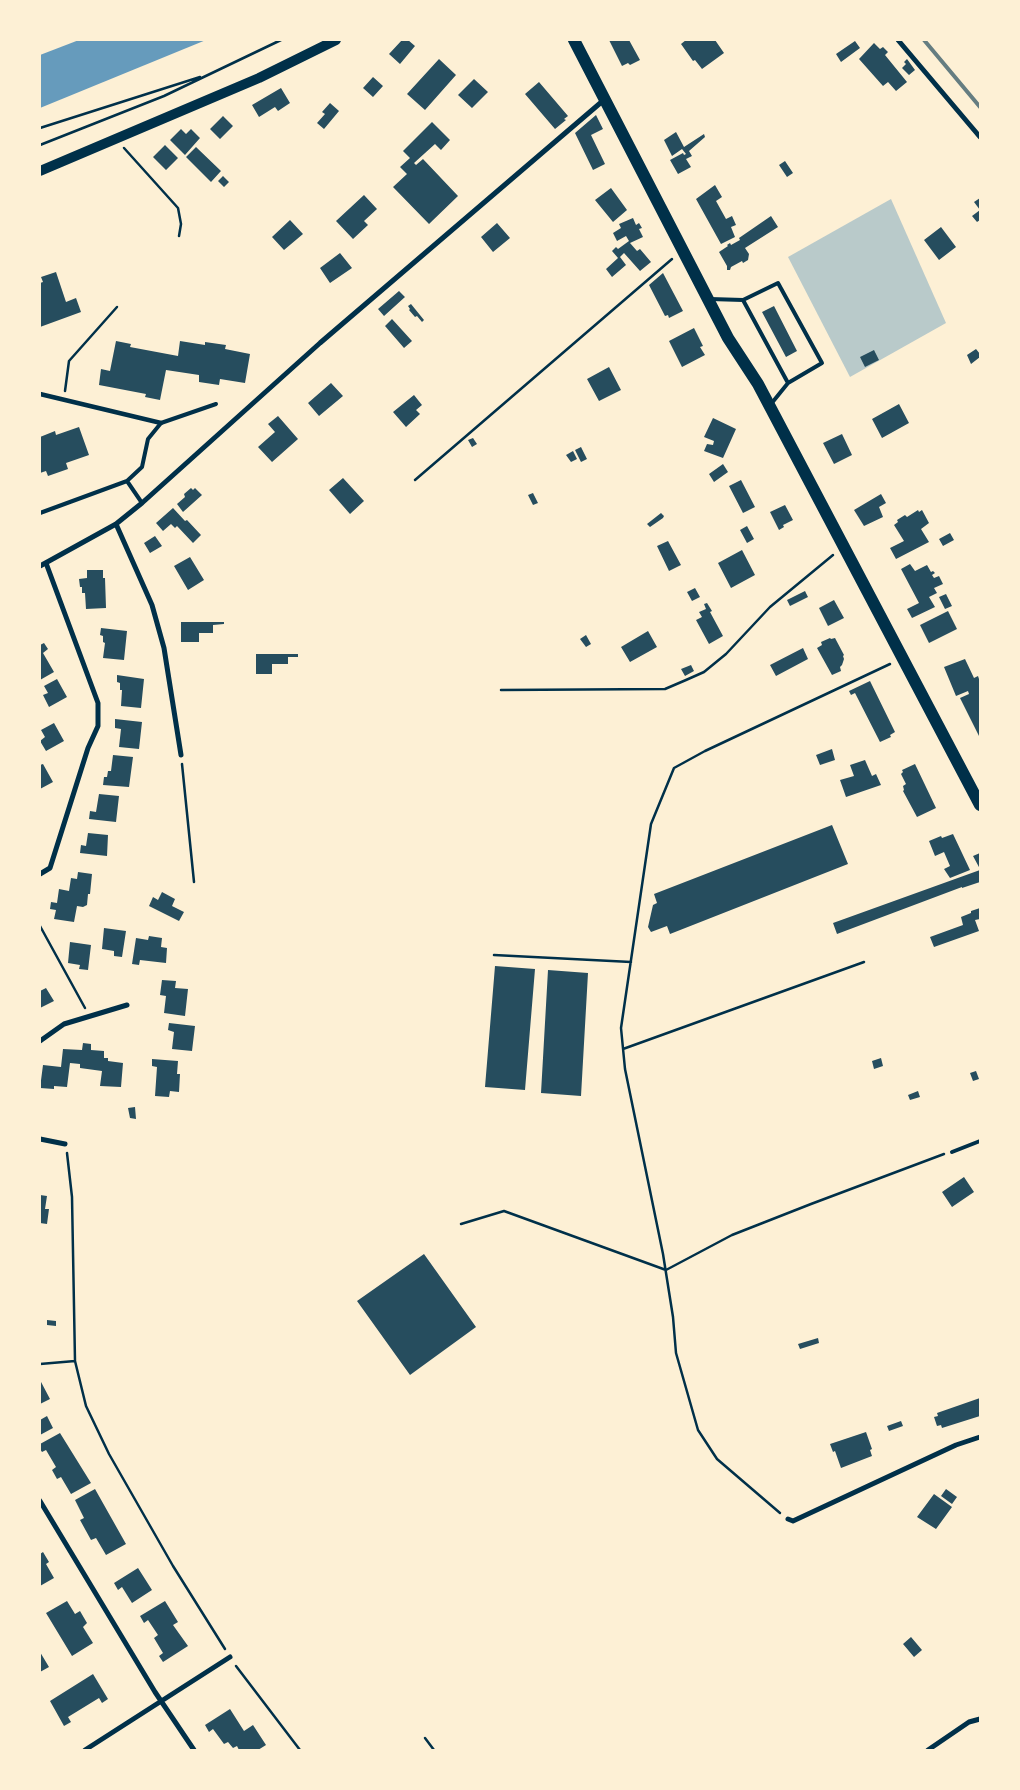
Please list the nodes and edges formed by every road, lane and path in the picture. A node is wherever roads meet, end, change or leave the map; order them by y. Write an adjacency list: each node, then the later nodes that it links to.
1 (280, 40): 5 (path)
2 (336, 40): 9 (main road)
3 (574, 40): 6 (main road)
4 (898, 40): 8 (street)
5 (211, 73): 7 (path); 10 (path)
6 (606, 99): 13 (main road); 25 (street)
7 (40, 128)
8 (980, 137)
9 (116, 140): 11 (main road); 12 (path)
10 (40, 145)
11 (40, 172)
12 (179, 236)
13 (683, 249): 14 (main road); 23 (path)
14 (708, 299): 15 (lane); 21 (main road)
15 (743, 300): 17 (lane); 17 (lane)
16 (116, 307): 19 (path)
17 (788, 383): 21 (lane)
18 (40, 394): 19 (street)
19 (64, 400): 22 (street)
20 (216, 404): 22 (lane)
21 (770, 406): 28 (main road)
22 (161, 423): 24 (lane)
23 (415, 480)
24 (127, 481): 25 (lane); 26 (lane)
25 (142, 503): 27 (street)
26 (40, 513)
27 (116, 524): 29 (street); 33 (street)
28 (844, 547): 31 (main road); 32 (path)
29 (46, 563): 30 (street); 35 (street)
30 (40, 566)
31 (903, 658): 34 (main road); 39 (path)
32 (501, 690)
33 (181, 755): 36 (path)
34 (980, 805)
35 (40, 874)
36 (194, 882)
37 (40, 926): 42 (path)
38 (494, 955): 39 (path)
39 (630, 962): 44 (path)
40 (864, 962): 44 (path)
41 (127, 1006): 42 (street)
42 (90, 1016): 43 (street)
43 (40, 1041)
44 (623, 1049): 50 (path)
45 (40, 1140): 47 (street)
46 (980, 1141): 48 (lane)
47 (65, 1144): 51 (path)
48 (952, 1152): 50 (path)
49 (461, 1224): 50 (path)
50 (666, 1270): 55 (path)
51 (75, 1361): 52 (path); 56 (path)
52 (40, 1364)
53 (980, 1437): 55 (street)
54 (40, 1501): 57 (street)
55 (788, 1519)
56 (230, 1657): 57 (street); 62 (path)
57 (161, 1702): 60 (street); 61 (street)
58 (980, 1719): 64 (street)
59 (425, 1738): 63 (path)
60 (84, 1750)
61 (194, 1750)
62 (300, 1750)
63 (434, 1750)
64 (928, 1750)

